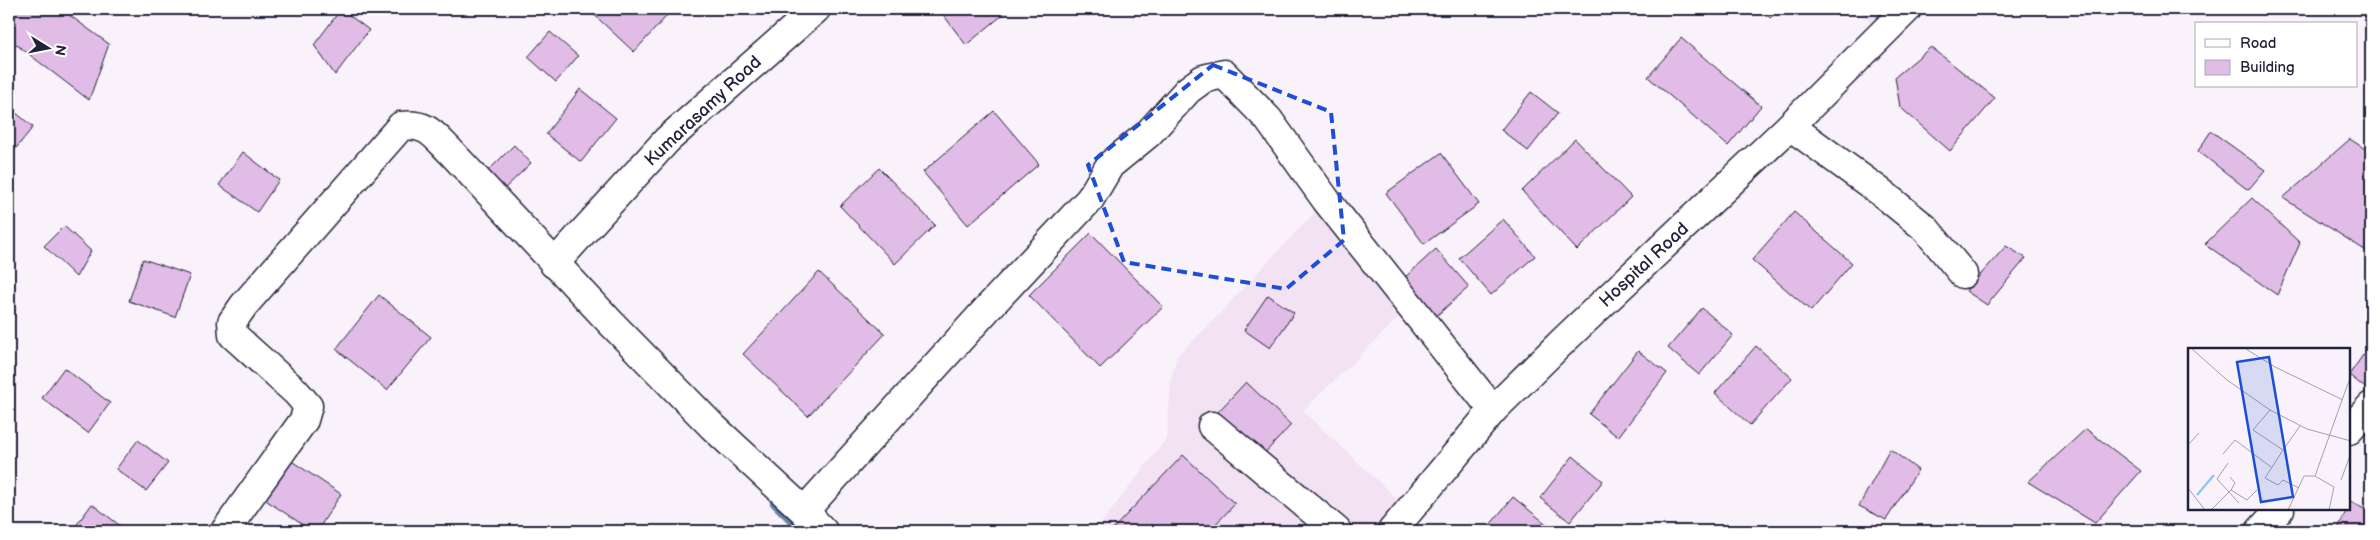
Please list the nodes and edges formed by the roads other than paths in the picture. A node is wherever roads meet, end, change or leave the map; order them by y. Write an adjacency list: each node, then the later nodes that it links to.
1 (816, 9): 4 (street, Kumarasamy Road)
2 (1908, 9): 3 (street, Hospital Road)
3 (1790, 126): 5 (street); 7 (street, Hospital Road)
4 (554, 264): 11 (street); 12 (street)
5 (1963, 274)
6 (2371, 406): 9 (street)
7 (1493, 410): 11 (street); 15 (street, Hospital Road)
8 (1212, 426): 14 (street)
9 (2350, 429)
10 (2279, 510): 16 (street)
11 (805, 512): 13 (street)
12 (225, 531)
13 (824, 531)
14 (1337, 531)
15 (1392, 531)
16 (2260, 531)

